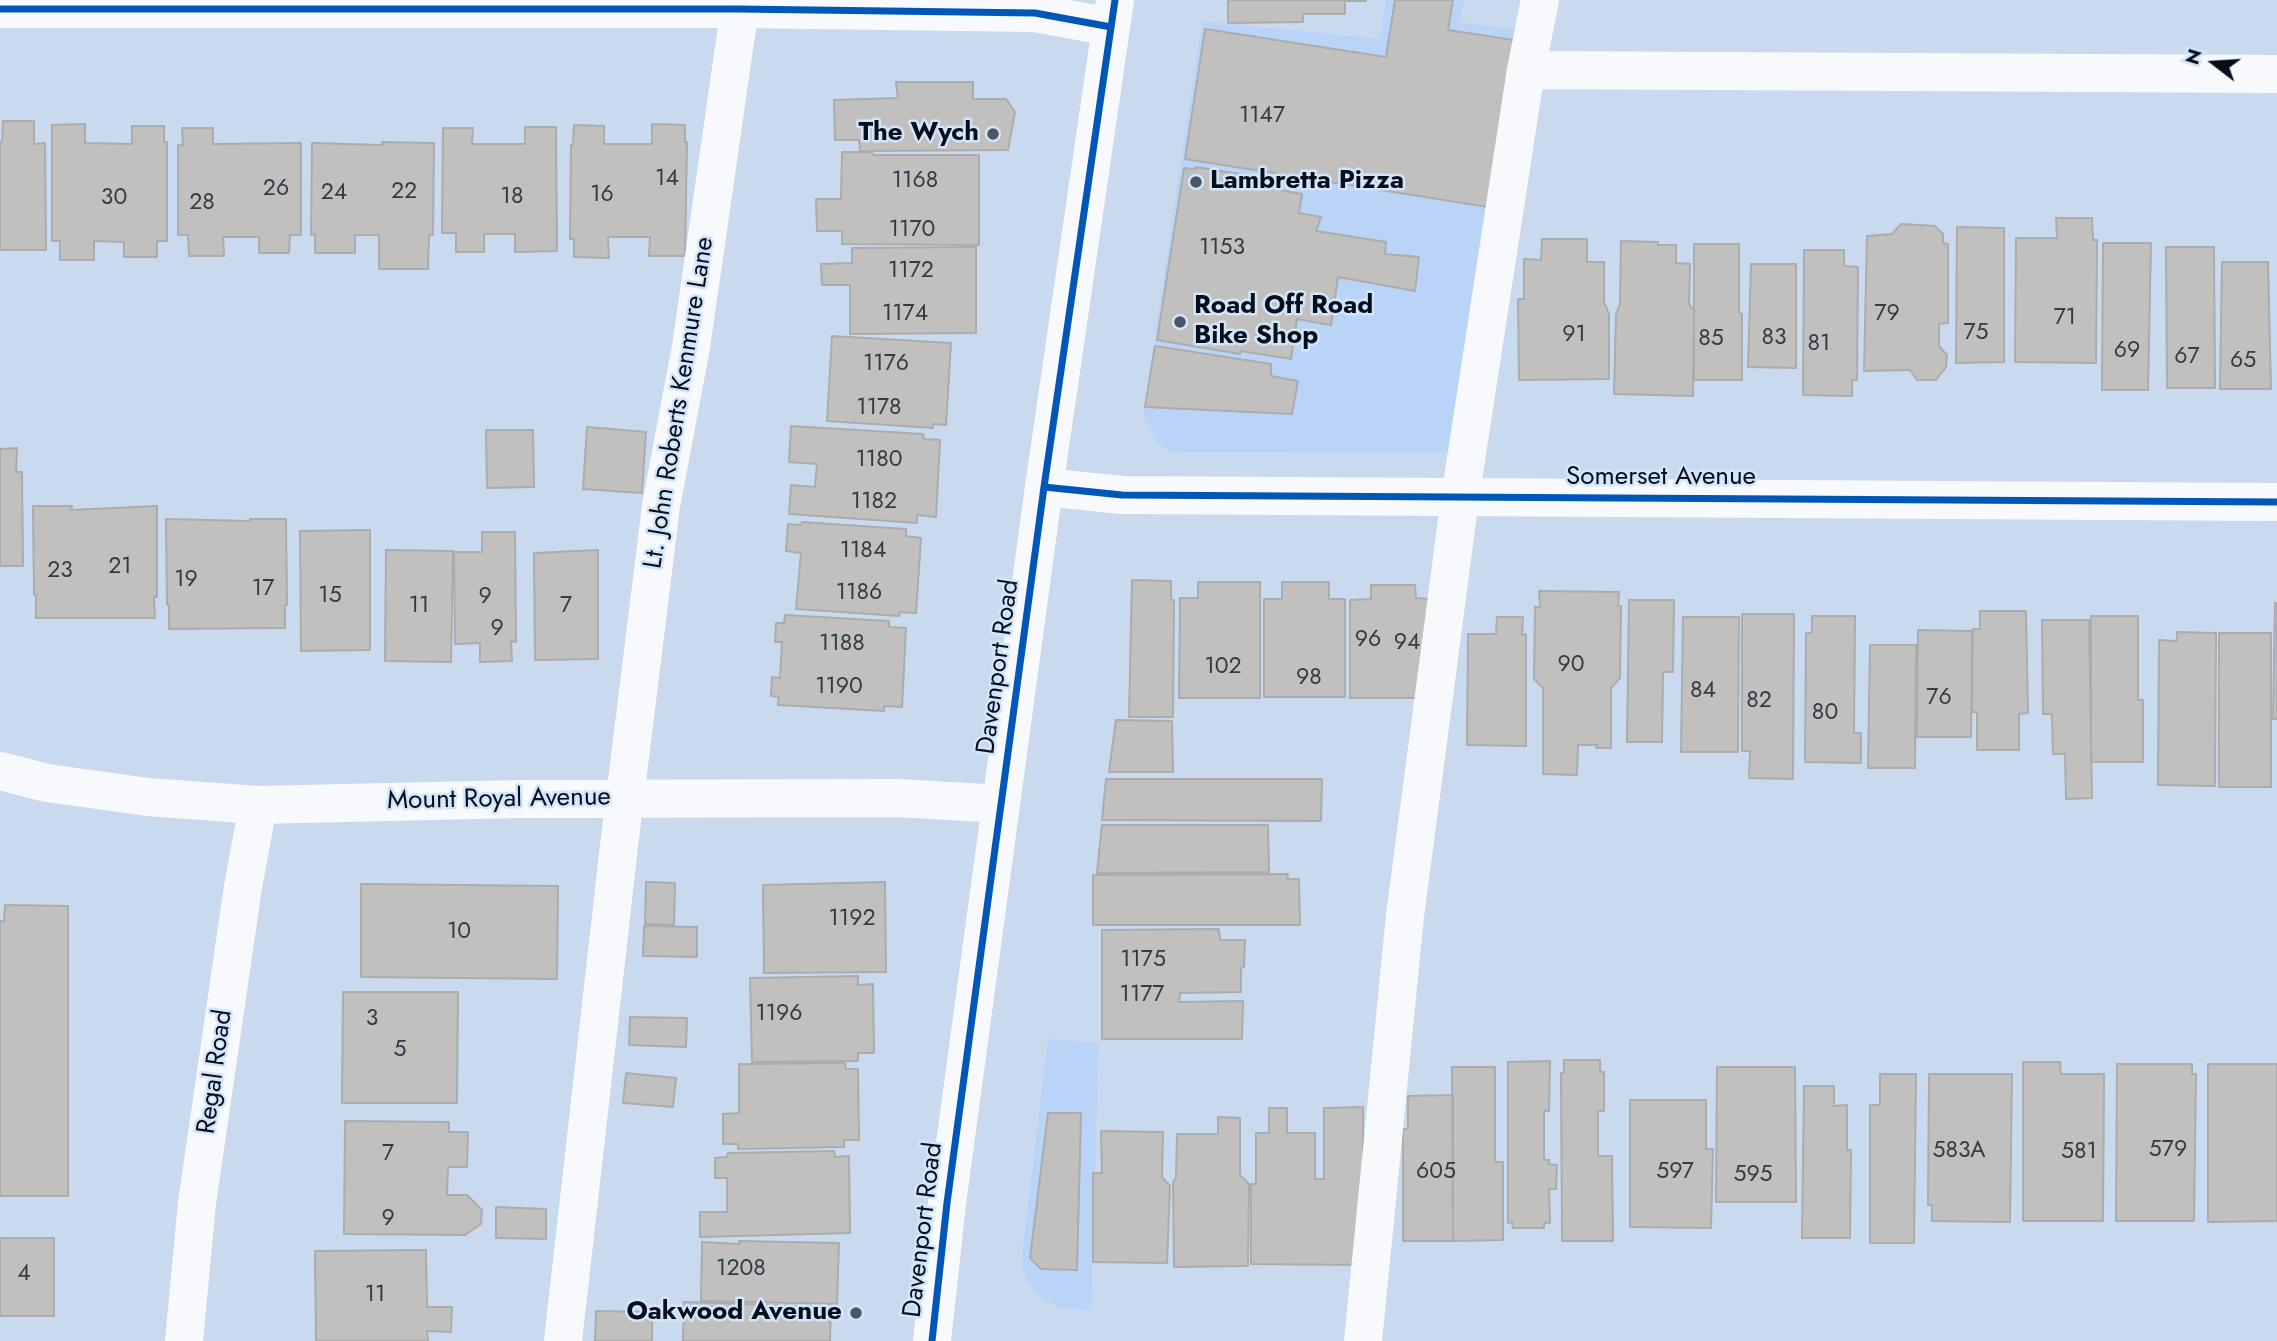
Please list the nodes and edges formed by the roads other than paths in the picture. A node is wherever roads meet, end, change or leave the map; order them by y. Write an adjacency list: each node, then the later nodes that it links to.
1 (1539, 0): 5 (street)
2 (740, 5): 3 (street); 4 (street); 11 (street, Lt. John Roberts Kenmure Lane)
3 (0, 9)
4 (1113, 13): 7 (street, Davenport Road)
5 (1526, 70): 6 (street); 8 (street)
6 (2277, 74)
7 (1044, 487): 8 (street, Somerset Avenue); 12 (street, Davenport Road)
8 (1460, 498): 9 (street, Somerset Avenue); 17 (street)
9 (2277, 502)
10 (0, 771): 13 (street, Mount Royal Avenue)
11 (624, 798): 12 (street, Mount Royal Avenue); 13 (street, Mount Royal Avenue); 15 (street, Lt. John Roberts Kenmure Lane)
12 (1001, 804): 16 (street, Davenport Road)
13 (258, 805): 14 (street, Regal Road)
14 (184, 1341)
15 (563, 1341)
16 (932, 1341)
17 (1363, 1341)

